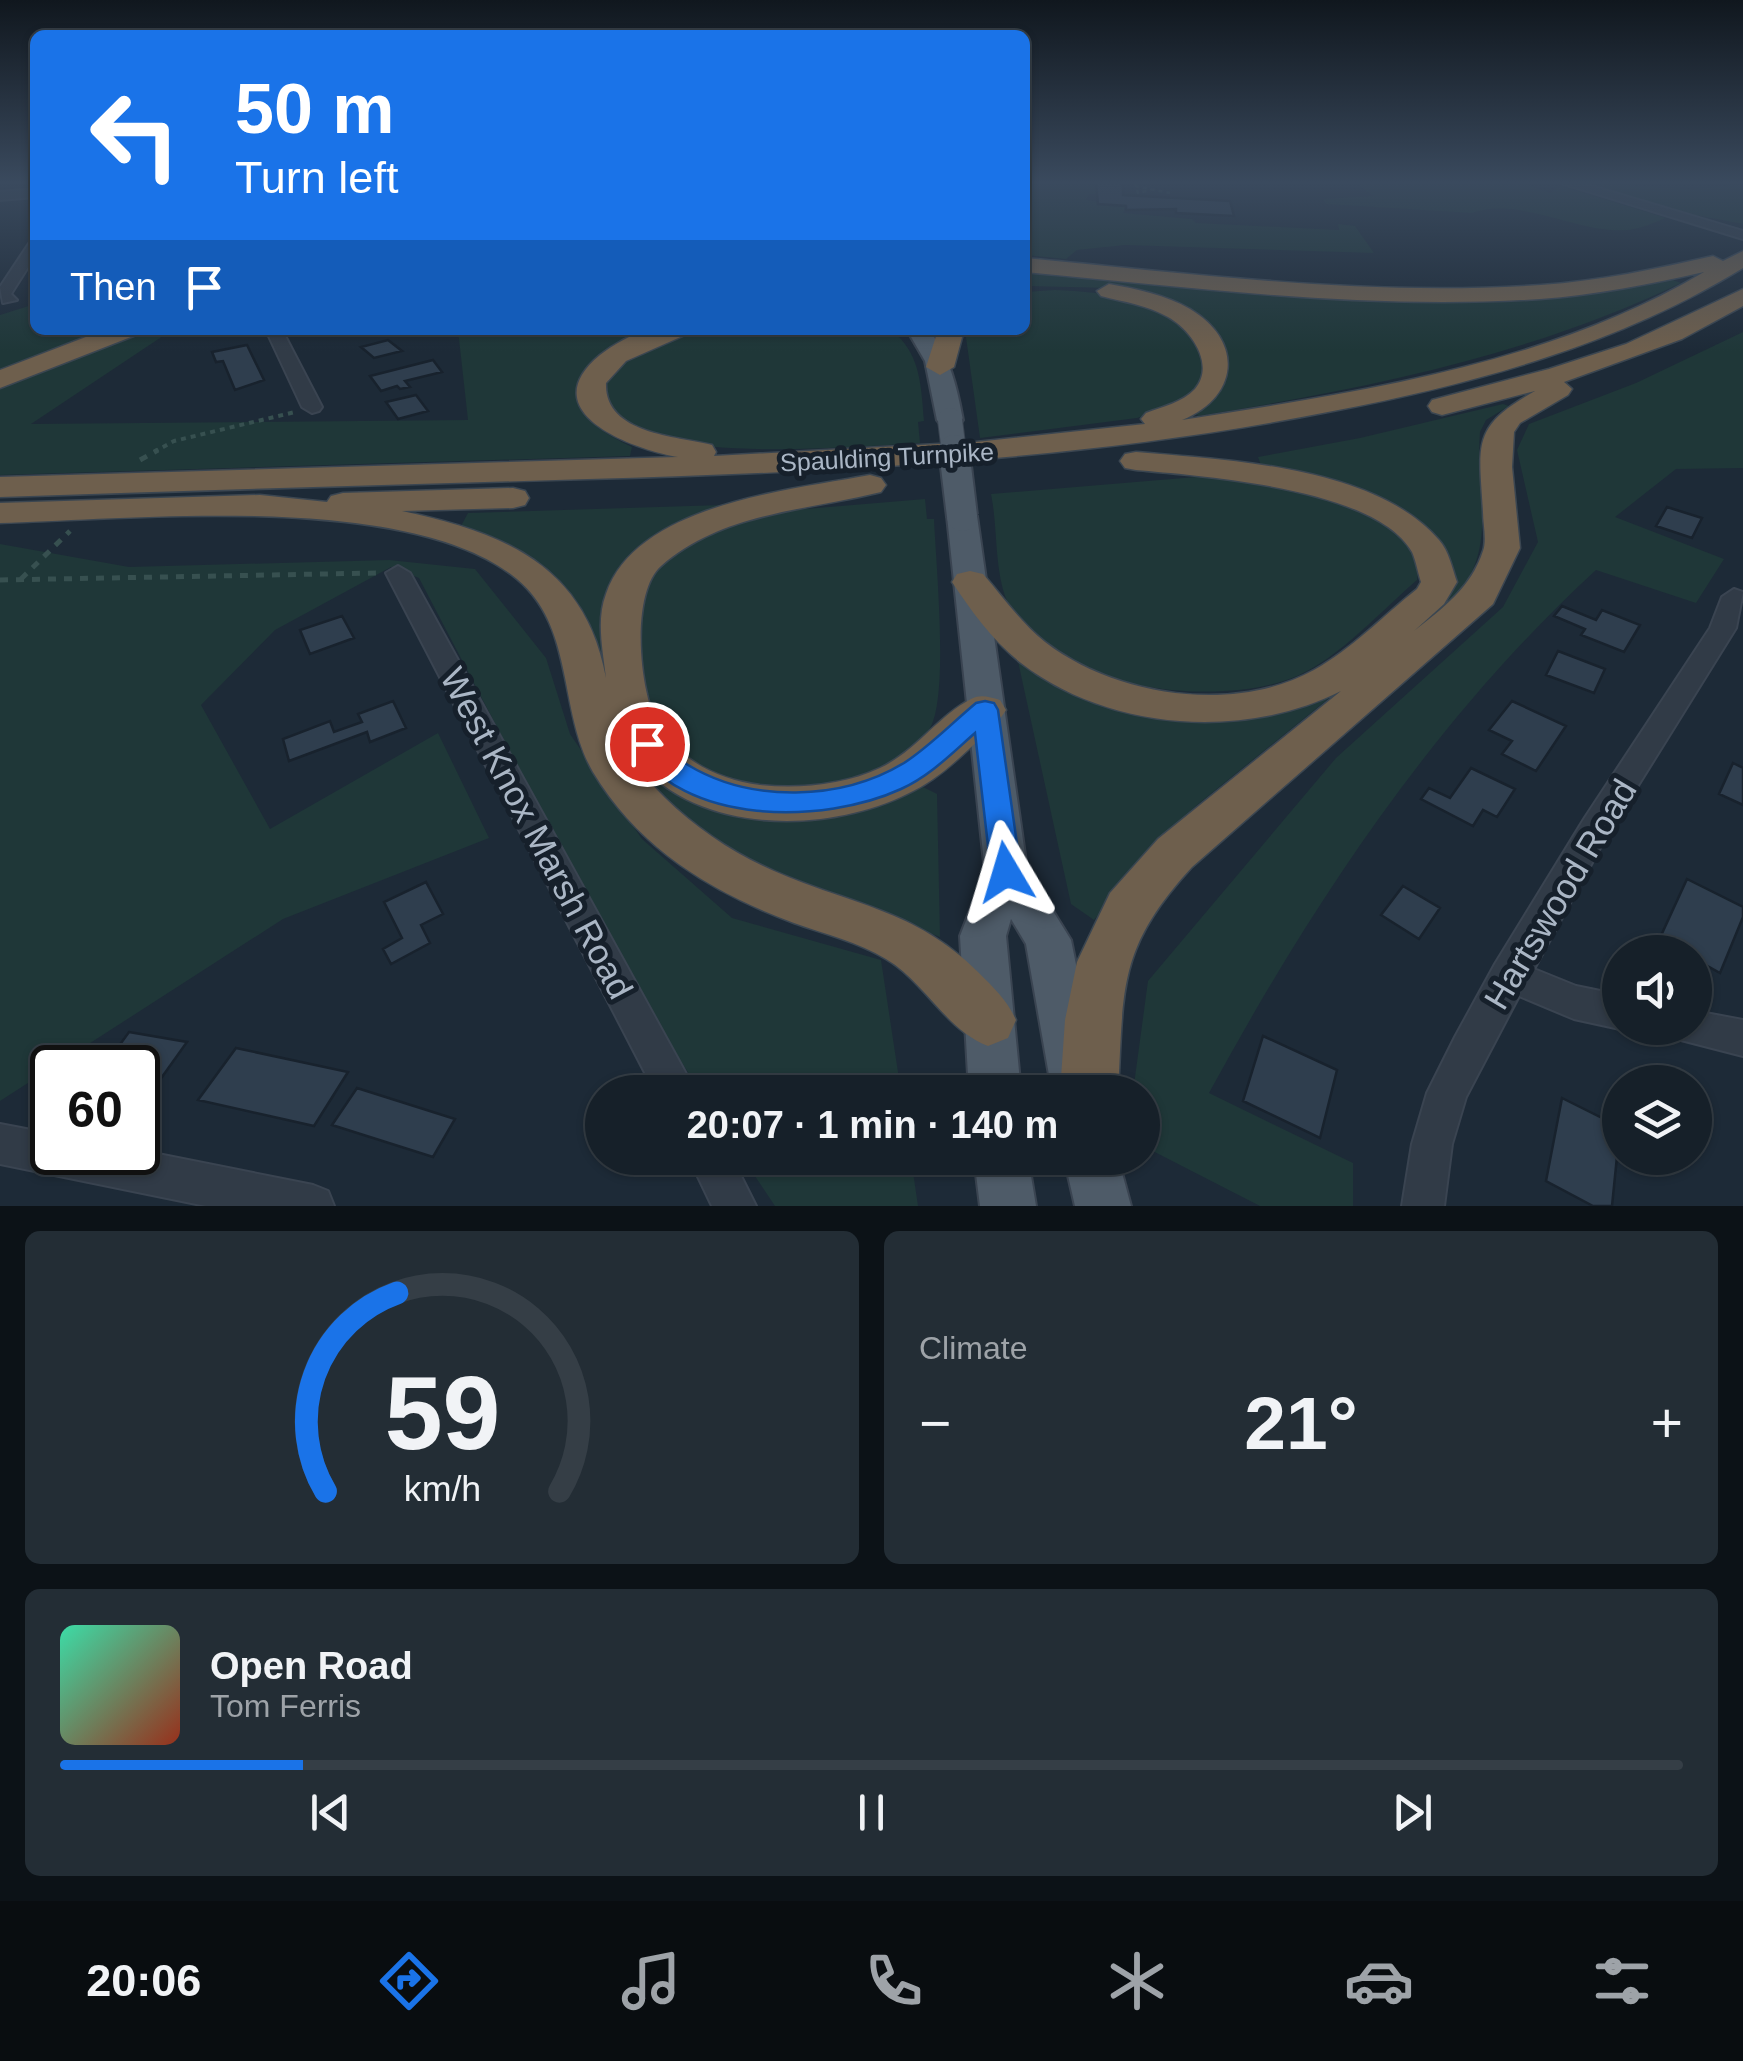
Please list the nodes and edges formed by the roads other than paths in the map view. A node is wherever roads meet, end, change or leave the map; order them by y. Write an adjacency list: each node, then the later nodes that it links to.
1 (30, 253): 6 (street)
2 (1743, 257): 3 (highway); 16 (highway, Spaulding Turnpike)
3 (1030, 265)
4 (1030, 289): 16 (highway)
5 (1743, 296): 12 (highway, Spaulding Turnpike)
6 (9, 300)
7 (114, 335): 14 (highway)
8 (276, 335): 15 (street)
9 (657, 335): 18 (highway)
10 (922, 335): 13 (main road)
11 (950, 335): 13 (highway)
12 (1609, 358): 17 (highway, Spaulding Turnpike); 36 (highway)
13 (940, 367): 24 (main road, bridge)
14 (0, 380)
15 (312, 407)
16 (1092, 440): 18 (highway, Spaulding Turnpike)
17 (1136, 461): 19 (highway, Spaulding Turnpike); 24 (highway)
18 (762, 464): 20 (highway, Spaulding Turnpike)
19 (870, 485): 21 (highway, Spaulding Turnpike); 26 (highway)
20 (0, 487)
21 (260, 506): 22 (highway, Spaulding Turnpike); 30 (highway)
22 (0, 513)
23 (398, 574): 33 (street, West Knox Marsh Road)
24 (970, 582): 26 (main road)
25 (1734, 598): 28 (street, Hartswood Road)
26 (985, 710): 27 (main road)
27 (1006, 872): 30 (main road); 35 (main road)
28 (1508, 975): 29 (street); 45 (street, Hartswood Road)
29 (1602, 1008)
30 (988, 1020): 34 (main road)
31 (1712, 1032): 32 (street)
32 (1743, 1038)
33 (667, 1075)
34 (993, 1075)
35 (1074, 1075)
36 (1090, 1075)
37 (0, 1144): 41 (street)
38 (719, 1175): 42 (street)
39 (1003, 1175): 43 (main road)
40 (1095, 1175): 44 (main road)
41 (313, 1206)
42 (735, 1206)
43 (1008, 1206)
44 (1103, 1206)
45 (1423, 1206)

